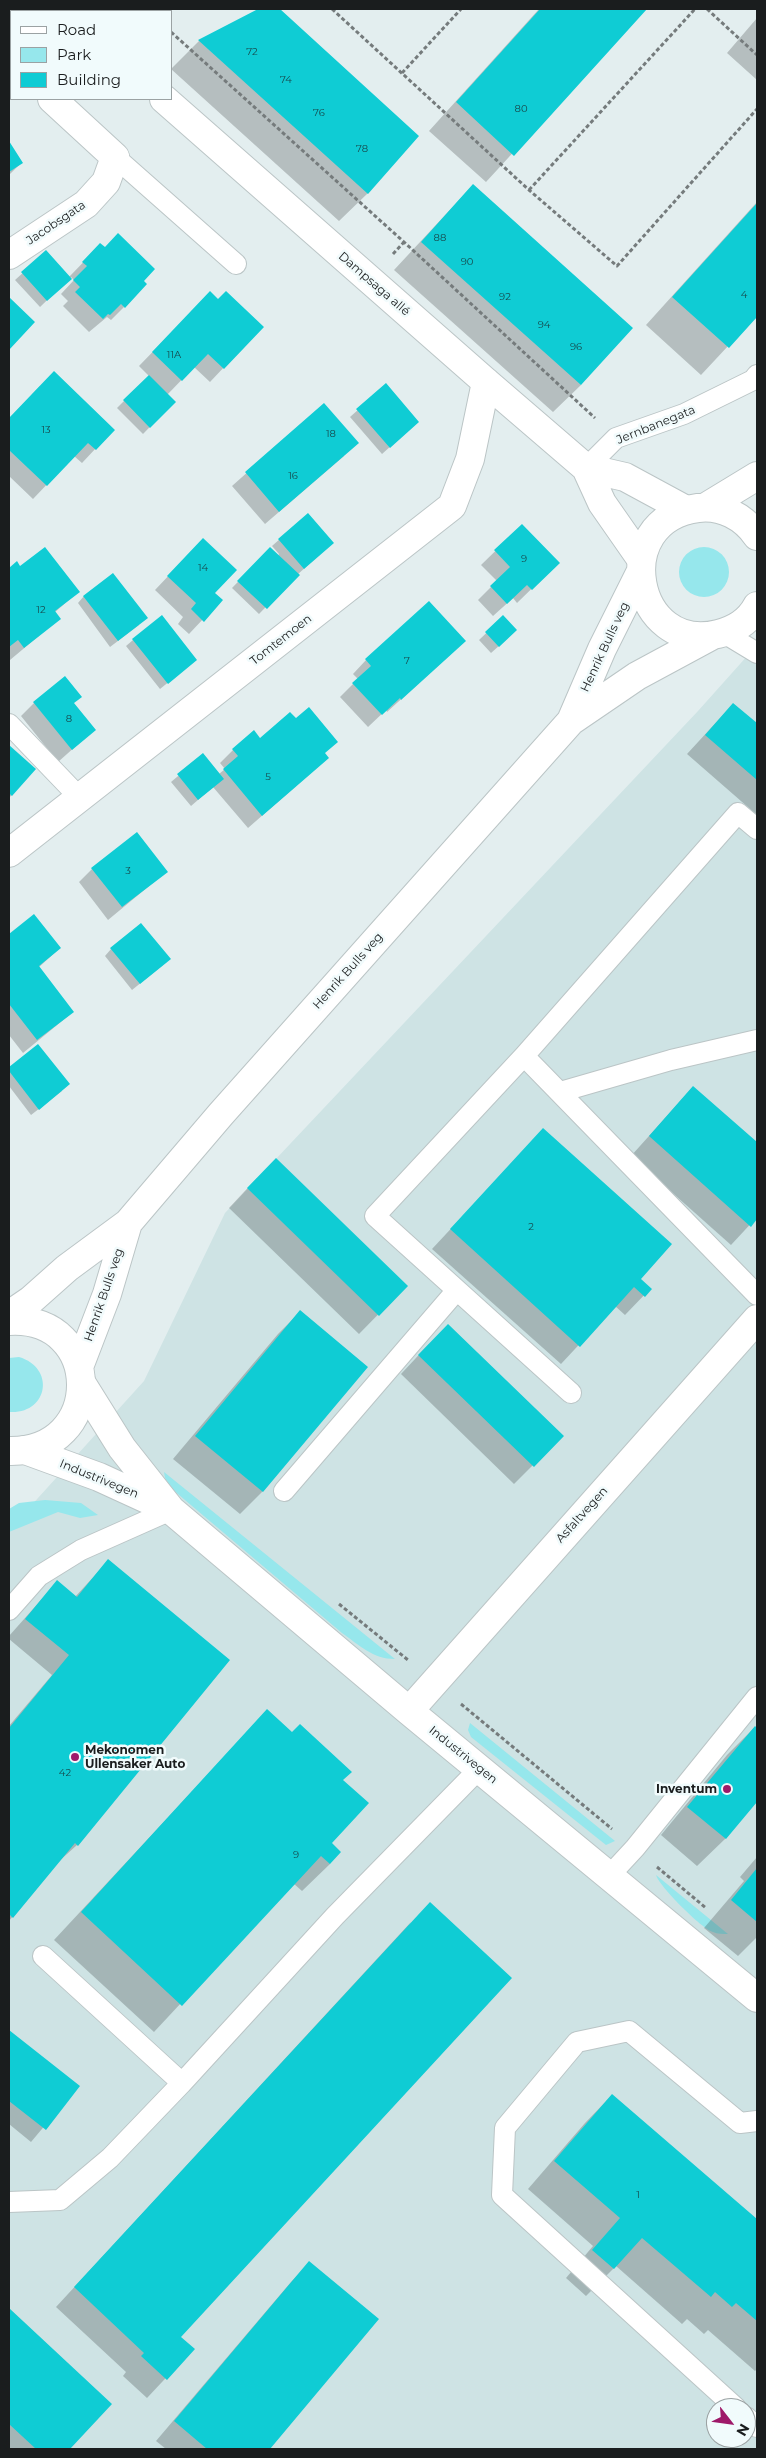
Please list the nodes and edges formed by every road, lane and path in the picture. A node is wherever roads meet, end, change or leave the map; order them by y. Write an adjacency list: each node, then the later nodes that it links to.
1 (332, 9): 7 (path)
2 (461, 9): 7 (path)
3 (695, 9): 12 (path)
4 (707, 9): 6 (path)
5 (172, 33): 13 (path)
6 (757, 55)
7 (402, 73): 12 (path)
8 (53, 100): 11 (street)
9 (165, 100): 18 (street, Dampsaga allé)
10 (757, 109): 12 (path)
11 (115, 157): 14 (street, Jacobsgata); 16 (lane)
12 (528, 190)
13 (404, 242): 15 (path); 19 (path)
14 (9, 255)
15 (387, 261)
16 (236, 264)
17 (757, 375): 19 (lane, Jernbanegata)
18 (486, 382): 20 (street, Dampsaga allé); 30 (street, Tomtemoen)
19 (616, 438): 20 (lane, Jernbanegata)
20 (586, 468): 22 (street, Dampsaga allé); 24 (street, Dampsaga allé)
21 (757, 476): 22 (street, Henrik Bulls veg)
22 (696, 509): 23 (street); 24 (street, Henrik Bulls veg)
23 (757, 536)
24 (641, 566): 26 (street, Henrik Bulls veg); 28 (street, Henrik Bulls veg)
25 (757, 606): 26 (street, Henrik Bulls veg)
26 (719, 634): 27 (lane); 28 (street, Henrik Bulls veg)
27 (757, 653)
28 (571, 721): 36 (street, Henrik Bulls veg)
29 (9, 724): 30 (lane)
30 (80, 798): 32 (street, Tomtemoen)
31 (757, 829): 34 (lane)
32 (9, 854)
33 (757, 1040): 35 (lane)
34 (524, 1056): 35 (lane); 37 (lane)
35 (560, 1092): 38 (lane)
36 (128, 1222): 39 (street, Henrik Bulls veg); 42 (street, Henrik Bulls veg)
37 (457, 1290): 43 (lane); 45 (lane)
38 (757, 1296)
39 (9, 1315)
40 (757, 1319): 49 (street, Asfaltvegen)
41 (9, 1321): 42 (street, Henrik Bulls veg)
42 (81, 1376): 44 (street, Henrik Bulls veg); 46 (street, Industrivegen)
43 (570, 1393)
44 (14, 1455): 46 (street, Industrivegen)
45 (284, 1491)
46 (171, 1510): 47 (lane); 49 (street, Industrivegen)
47 (9, 1610)
48 (757, 1697): 51 (lane)
49 (409, 1711): 50 (street, Industrivegen)
50 (480, 1768): 51 (street, Industrivegen); 54 (lane)
51 (610, 1876): 53 (street, Industrivegen)
52 (44, 1956): 54 (lane)
53 (757, 1998)
54 (182, 2083): 56 (lane)
55 (757, 2121): 57 (lane)
56 (9, 2202)
57 (725, 2398)

